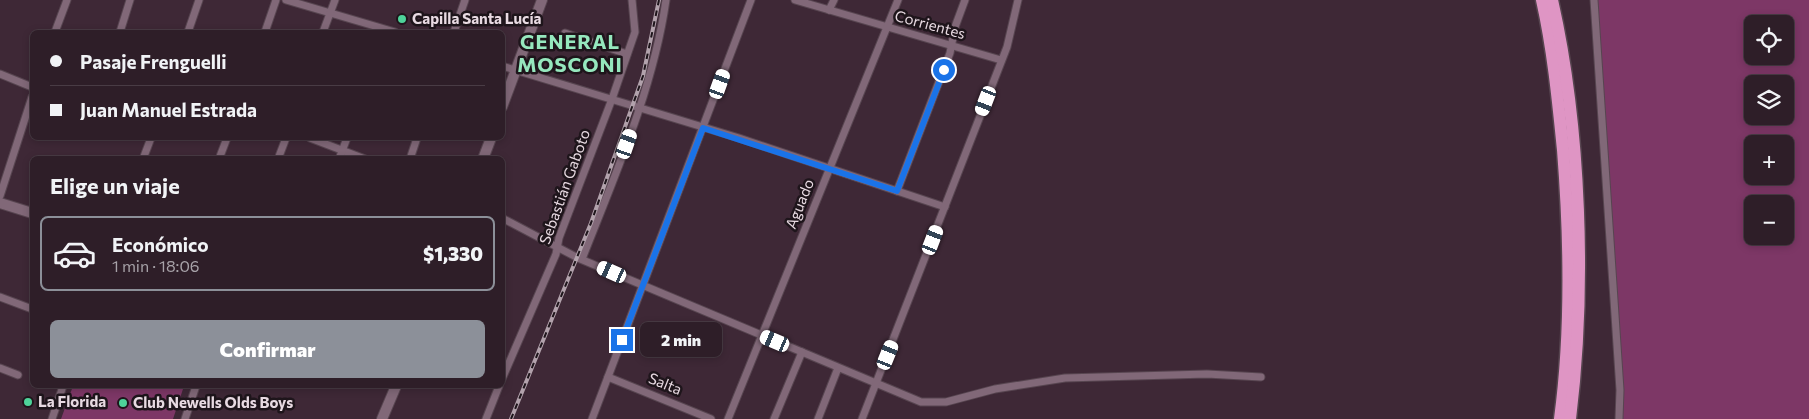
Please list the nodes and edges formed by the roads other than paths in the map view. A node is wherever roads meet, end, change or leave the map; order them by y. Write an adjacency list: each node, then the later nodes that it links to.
1 (67, 0): 23 (street)
2 (130, 0): 24 (street)
3 (199, 0): 25 (street)
4 (276, 0): 26 (street)
5 (286, 0): 21 (street)
6 (335, 0): 21 (street)
7 (465, 0): 29 (street)
8 (542, 0): 35 (street)
9 (632, 0): 32 (street, Sebastián Gaboto)
10 (666, 0): 41 (street)
11 (751, 0): 42 (street)
12 (794, 0): 20 (street, Corrientes)
13 (834, 0): 20 (street)
14 (898, 0): 22 (street, Aguado)
15 (965, 0): 31 (street)
16 (1018, 0): 33 (street)
17 (1542, 0): 72 (highway)
18 (1552, 0): 72 (highway)
19 (1594, 0): 97 (street)
20 (829, 10): 22 (street, Corrientes)
21 (330, 14): 27 (street); 28 (street)
22 (887, 28): 31 (street, Corrientes); 58 (street, Aguado)
23 (57, 30)
24 (121, 30)
25 (189, 30)
26 (266, 30)
27 (324, 30)
28 (379, 30)
29 (455, 30)
30 (565, 33): 32 (street)
31 (951, 45): 33 (street, Corrientes); 59 (street)
32 (627, 54): 39 (street, Sebastián Gaboto)
33 (1001, 60): 62 (street)
34 (505, 67): 35 (street)
35 (516, 70): 38 (street); 39 (street)
36 (0, 74): 37 (street)
37 (30, 86)
38 (505, 99)
39 (612, 99): 41 (street); 65 (street, Sebastián Gaboto)
40 (30, 104): 60 (street)
41 (640, 108): 42 (street); 66 (street)
42 (703, 128): 58 (street); 67 (street)
43 (150, 140): 51 (street)
44 (226, 140): 52 (street)
45 (285, 140): 53 (street)
46 (315, 140): 50 (street)
47 (345, 140): 50 (street)
48 (416, 140): 56 (street)
49 (490, 140): 57 (street)
50 (342, 150): 54 (street); 55 (street)
51 (144, 156)
52 (220, 156)
53 (279, 156)
54 (340, 156)
55 (357, 156)
56 (411, 156)
57 (484, 156)
58 (830, 168): 59 (street); 70 (street, Aguado)
59 (897, 191): 62 (street)
60 (0, 196)
61 (0, 203): 63 (street)
62 (945, 207): 79 (street)
63 (30, 212)
64 (505, 220): 65 (street)
65 (558, 246): 66 (street); 75 (street, Sebastián Gaboto)
66 (582, 259): 67 (street)
67 (643, 285): 70 (street); 77 (street)
68 (0, 297): 69 (street)
69 (30, 308)
70 (762, 335): 71 (street); 91 (street, Aguado)
71 (802, 352): 74 (street); 92 (street)
72 (1571, 357): 84 (highway)
73 (0, 368): 76 (street)
74 (838, 368): 79 (street); 93 (street)
75 (505, 372)
76 (18, 375)
77 (608, 377): 89 (street); 90 (street, Salta)
78 (1261, 377): 79 (street)
79 (876, 384): 94 (street)
80 (62, 388): 85 (street)
81 (195, 388): 86 (street)
82 (395, 388): 87 (street)
83 (498, 388): 88 (street)
84 (1568, 388): 95 (highway); 96 (highway)
85 (52, 419)
86 (185, 419)
87 (382, 419)
88 (486, 419)
89 (592, 419)
90 (711, 419)
91 (728, 419)
92 (774, 419)
93 (818, 419)
94 (862, 419)
95 (1560, 419)
96 (1570, 419)
97 (1619, 419)

